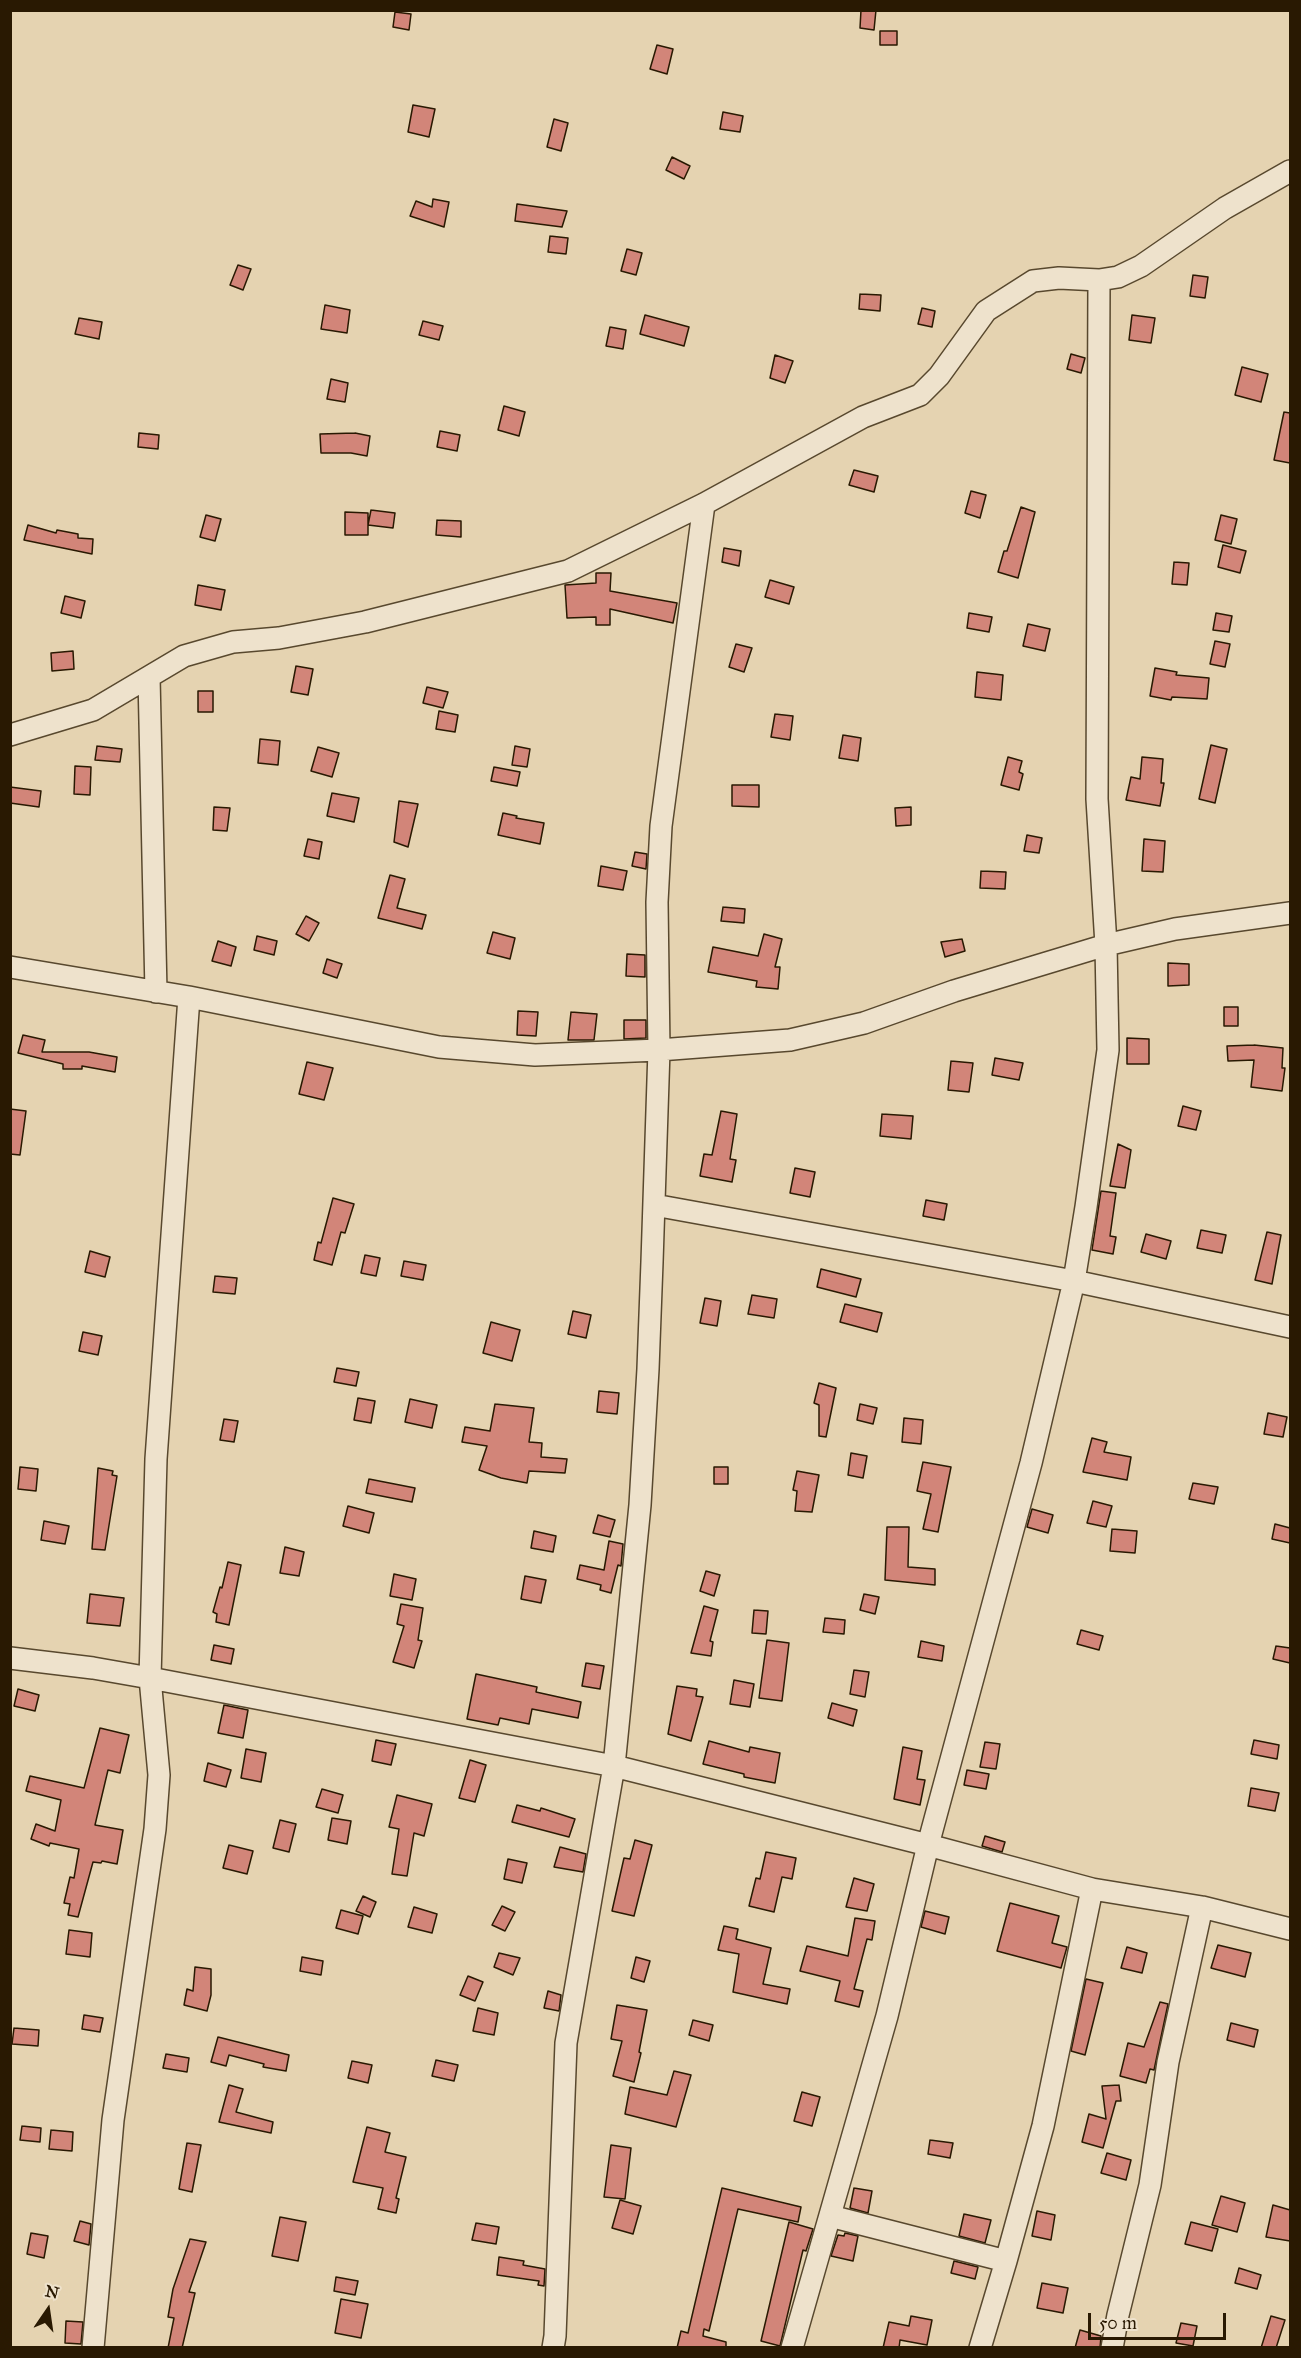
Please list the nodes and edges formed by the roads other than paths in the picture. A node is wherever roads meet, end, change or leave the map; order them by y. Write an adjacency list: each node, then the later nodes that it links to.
1 (1290, 171): 2 (street)
2 (1100, 280): 3 (street); 7 (street)
3 (705, 504): 4 (street); 11 (street)
4 (148, 677): 5 (street); 9 (street)
5 (10, 735)
6 (1290, 913): 7 (street)
7 (1106, 945): 11 (street); 13 (street)
8 (10, 967): 9 (street)
9 (156, 992): 10 (street)
10 (189, 997): 11 (street); 16 (street)
11 (658, 1050): 12 (street)
12 (654, 1205): 13 (street); 17 (street)
13 (1074, 1281): 14 (street); 18 (street)
14 (1290, 1327)
15 (10, 1658): 16 (street)
16 (150, 1678): 17 (street); 24 (street)
17 (614, 1766): 18 (street); 25 (street)
18 (928, 1845): 19 (street); 22 (street)
19 (1092, 1889): 20 (street); 23 (street)
20 (1202, 1907): 21 (street); 28 (street)
21 (1290, 1929)
22 (830, 2216): 23 (street); 26 (street)
23 (1006, 2261): 27 (street)
24 (93, 2348)
25 (553, 2348)
26 (792, 2348)
27 (980, 2348)
28 (1112, 2348)

